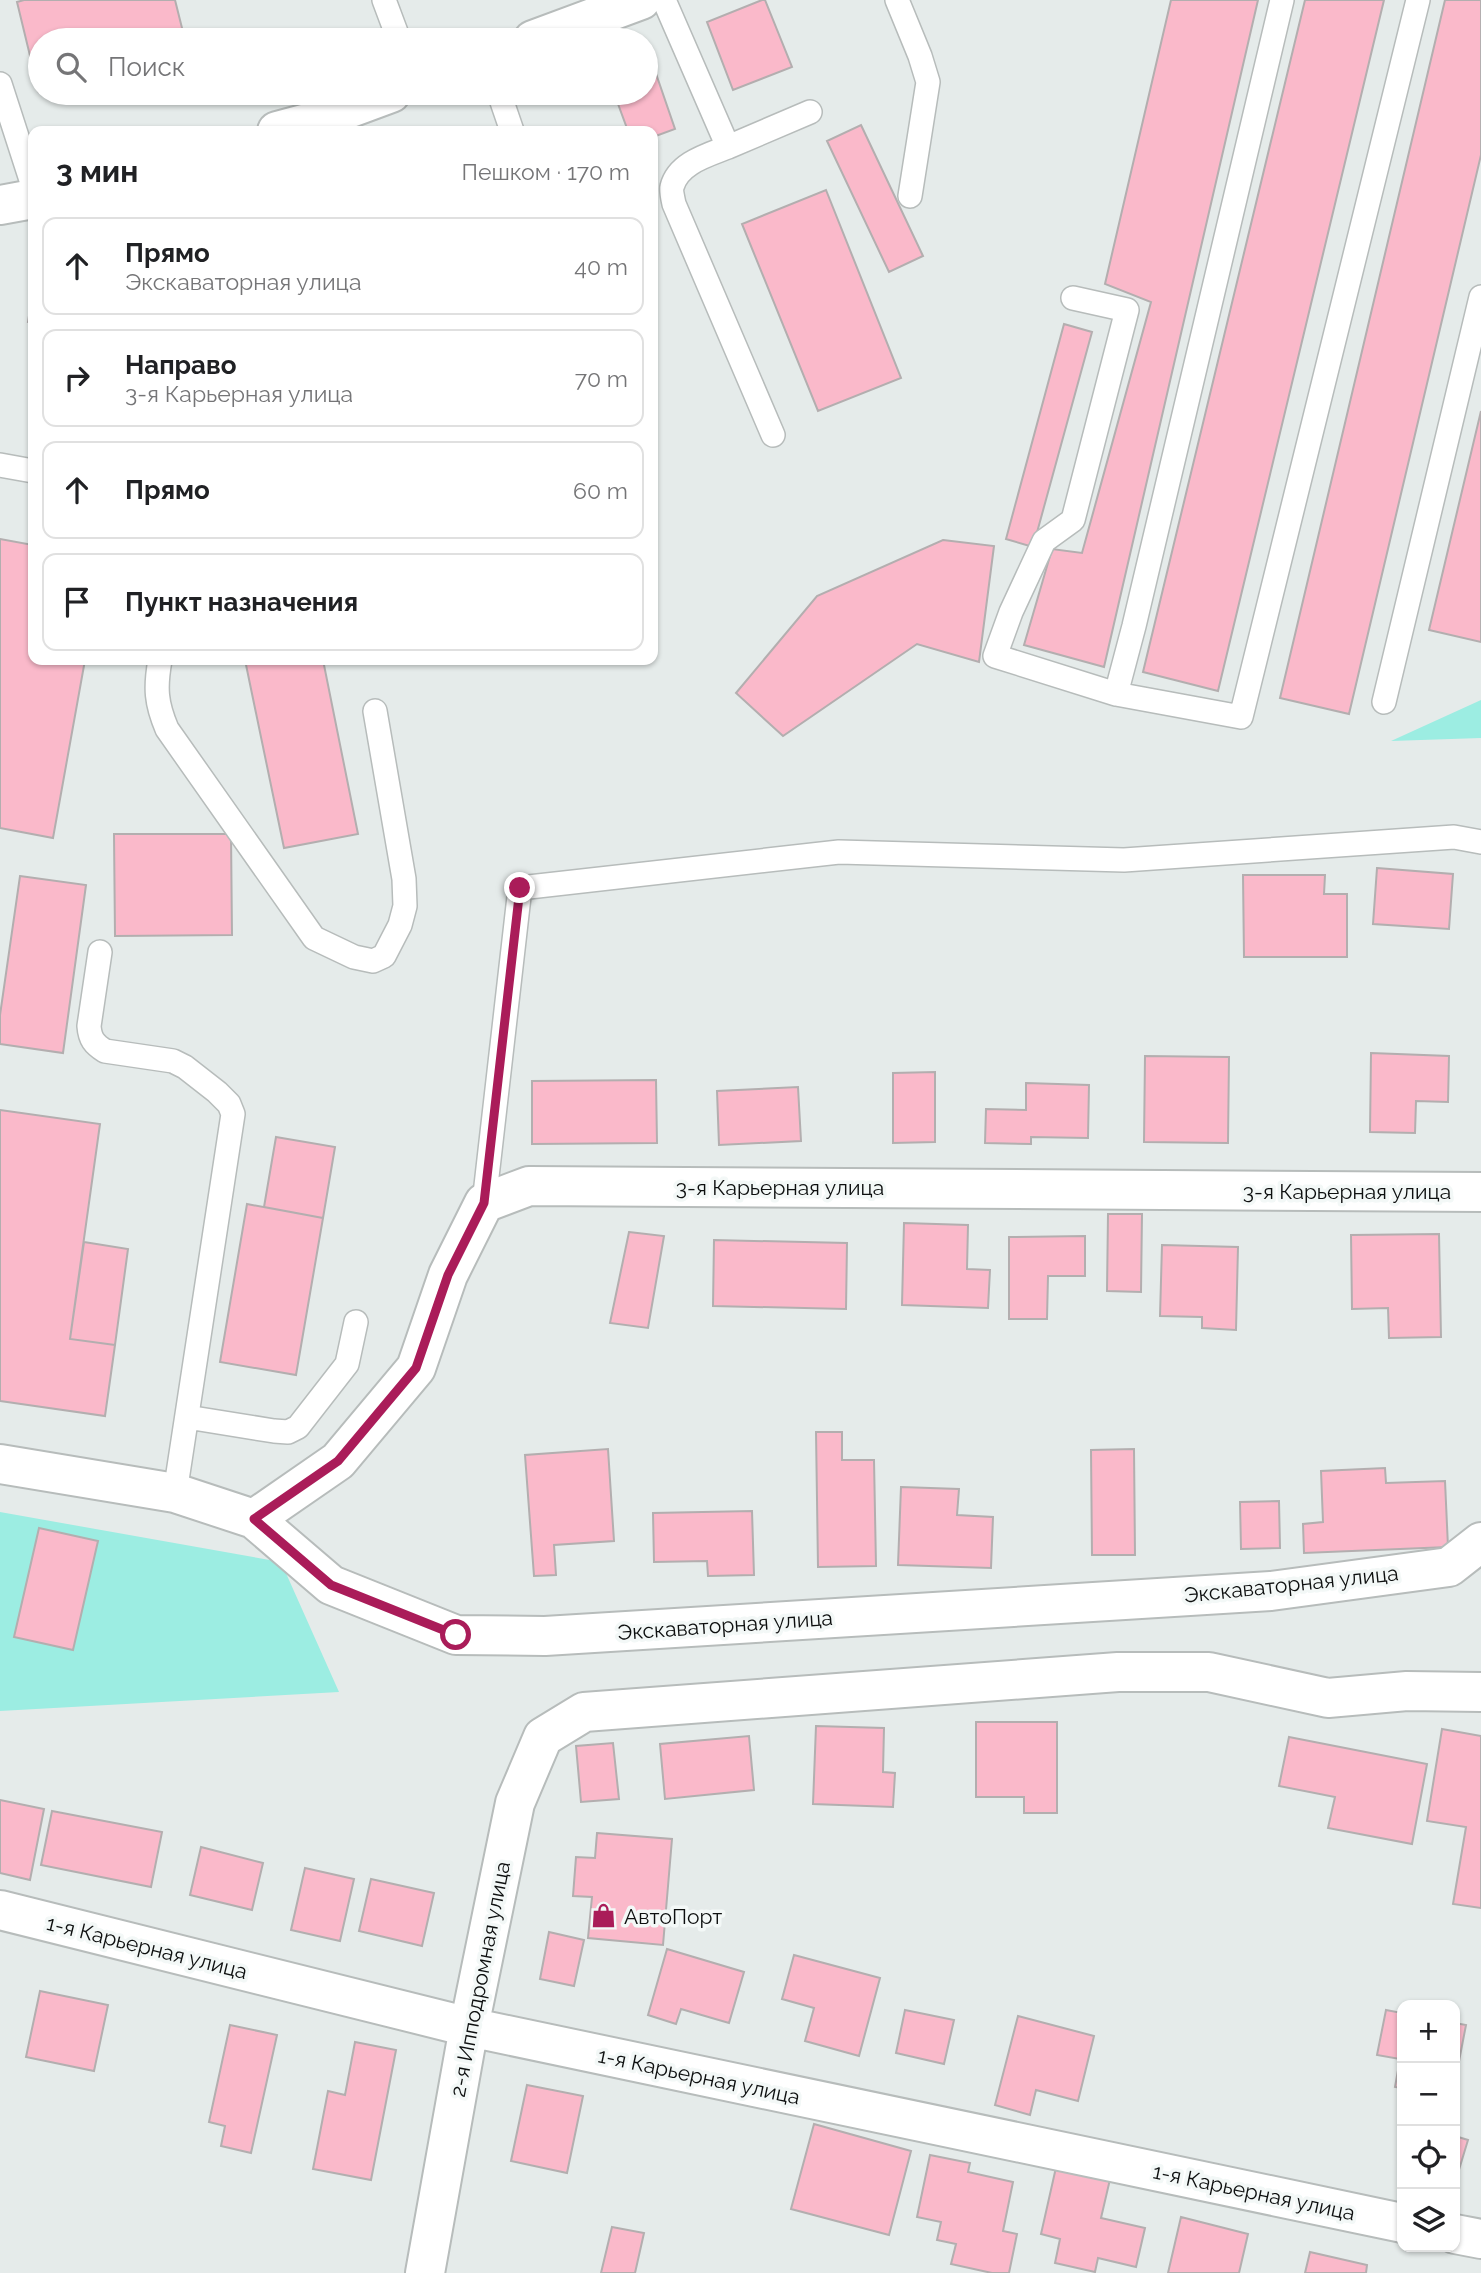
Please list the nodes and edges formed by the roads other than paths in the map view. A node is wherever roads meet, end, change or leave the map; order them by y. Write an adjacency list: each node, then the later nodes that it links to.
1 (384, 0): 7 (lane)
2 (641, 0): 8 (street)
3 (664, 0): 15 (lane)
4 (897, 0): 17 (lane)
5 (1282, 0): 26 (lane)
6 (1418, 0): 26 (lane)
7 (394, 28)
8 (565, 28)
9 (0, 84): 16 (lane)
10 (358, 105): 13 (street)
11 (503, 105): 14 (lane)
12 (810, 112): 15 (lane)
13 (295, 126)
14 (510, 126)
15 (727, 147): 22 (lane)
16 (28, 171)
17 (910, 196)
18 (28, 200): 19 (street)
19 (0, 205)
20 (1481, 296): 27 (lane)
21 (1073, 298): 26 (lane)
22 (773, 435)
23 (0, 465): 24 (lane)
24 (28, 470)
25 (159, 665): 28 (lane)
26 (1116, 694)
27 (1384, 702)
28 (375, 711)
29 (1481, 842): 32 (lane)
30 (100, 951): 34 (lane)
31 (1481, 1192): 32 (street, 3-я Карьерная улица)
32 (484, 1203): 37 (street)
33 (356, 1322): 34 (lane)
34 (187, 1417): 36 (lane)
35 (0, 1464): 36 (street, Экскаваторная улица)
36 (175, 1493): 37 (street, Экскаваторная улица)
37 (254, 1519): 38 (street, Экскаваторная улица)
38 (1481, 1542)
39 (1481, 1692): 41 (street, 2-я Ипподромная улица)
40 (0, 1910): 41 (street, 1-я Карьерная улица)
41 (469, 2027): 42 (street, 1-я Карьерная улица); 45 (street, 2-я Ипподромная улица)
42 (1397, 2222)
43 (1460, 2235): 44 (street)
44 (1481, 2239)
45 (425, 2273)

